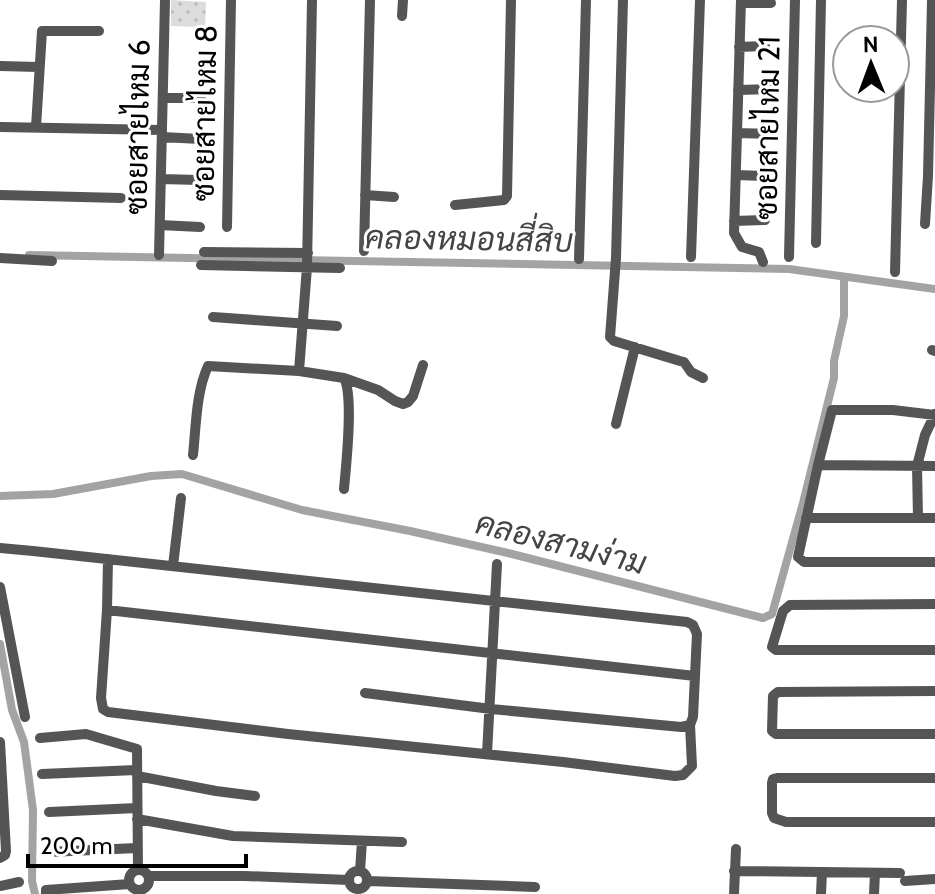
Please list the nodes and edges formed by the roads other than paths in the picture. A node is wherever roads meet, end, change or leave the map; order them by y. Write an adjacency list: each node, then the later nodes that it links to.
1 (165, 0): 25 (street, ซอยสายไหม 6)
2 (231, 0): 47 (street, ซอยสายไหม 8)
3 (312, 0): 57 (street)
4 (370, 0): 38 (street)
5 (403, 0): 16 (street)
6 (511, 0): 41 (street)
7 (586, 0): 55 (street)
8 (623, 0): 65 (street)
9 (700, 0): 52 (street)
10 (795, 0): 53 (street, ซอยสายไหม 21)
11 (821, 0): 48 (street)
12 (902, 0): 61 (street)
13 (932, 0): 18 (street)
14 (741, 1): 15 (street); 20 (street)
15 (771, 3)
16 (402, 16)
17 (99, 31): 22 (street)
18 (933, 34): 44 (street)
19 (765, 46): 20 (street)
20 (739, 47): 24 (street)
21 (0, 66): 22 (street)
22 (38, 67): 28 (street)
23 (771, 89): 24 (street)
24 (738, 90): 30 (street)
25 (163, 98): 26 (street); 29 (street, ซอยสายไหม 6)
26 (201, 98)
27 (0, 127): 28 (street)
28 (36, 127): 29 (street)
29 (162, 133): 32 (street); 35 (street, ซอยสายไหม 6)
30 (737, 133): 31 (street); 33 (street)
31 (768, 134)
32 (200, 139)
33 (736, 175): 34 (street); 43 (street)
34 (766, 176)
35 (161, 179): 36 (street); 45 (street, ซอยสายไหม 6)
36 (199, 180)
37 (0, 195): 40 (street)
38 (365, 195): 39 (street); 49 (street)
39 (394, 197)
40 (121, 198)
41 (455, 205)
42 (765, 220): 43 (street)
43 (734, 221): 58 (street)
44 (925, 224)
45 (160, 225): 46 (street); 51 (street, ซอยสายไหม 6)
46 (200, 227)
47 (227, 227)
48 (816, 243)
49 (364, 251)
50 (204, 252): 57 (street)
51 (159, 255)
52 (691, 257)
53 (789, 257)
54 (0, 258): 56 (street)
55 (579, 259)
56 (52, 261)
57 (308, 261): 59 (street); 60 (street); 63 (street)
58 (763, 262)
59 (201, 265)
60 (340, 268)
61 (895, 272)
62 (213, 317): 63 (street)
63 (304, 325): 64 (street); 67 (street)
64 (337, 326)
65 (635, 347): 69 (street); 71 (street)
66 (423, 365): 68 (street)
67 (299, 371): 68 (street); 72 (street)
68 (344, 378): 76 (street)
69 (703, 378)
70 (935, 415): 73 (street); 74 (street)
71 (616, 424)
72 (193, 455)
73 (818, 465): 74 (street); 78 (street)
74 (917, 466): 75 (street); 79 (street)
75 (935, 466)
76 (344, 489)
77 (181, 498): 85 (street)
78 (806, 518): 79 (street); 83 (street)
79 (918, 518): 80 (street)
80 (935, 518)
81 (0, 548): 82 (street)
82 (108, 559): 85 (street); 90 (street)
83 (935, 562)
84 (497, 564): 87 (street)
85 (173, 566): 87 (street)
86 (0, 587): 88 (street)
87 (496, 601): 93 (street); 94 (street)
88 (2, 603): 91 (street)
89 (935, 604): 92 (street)
90 (107, 610): 93 (street); 103 (street)
91 (4, 629): 98 (street)
92 (935, 650)
93 (493, 654): 94 (street); 97 (street)
94 (695, 676): 99 (street)
95 (935, 691): 100 (street)
96 (365, 693): 97 (street)
97 (491, 709): 99 (street); 103 (street)
98 (25, 717)
99 (690, 725): 103 (street)
100 (935, 734)
101 (40, 738): 104 (street)
102 (0, 742): 116 (street)
103 (487, 754)
104 (137, 773): 105 (street); 107 (street); 109 (street)
105 (42, 774)
106 (935, 778): 110 (street)
107 (255, 796)
108 (49, 812): 109 (street)
109 (137, 814): 111 (street); 113 (street)
110 (935, 822)
111 (362, 841): 112 (street); 118 (street)
112 (402, 842)
113 (137, 848): 115 (street); 117 (street)
114 (736, 849): 119 (street)
115 (49, 852)
116 (0, 858)
117 (138, 870): 122 (street); 129 (street)
118 (360, 871): 124 (street); 125 (street)
119 (734, 871): 120 (street); 132 (street)
120 (822, 872): 121 (street); 133 (street)
121 (875, 873): 123 (street); 134 (street)
122 (149, 876): 124 (street); 129 (street)
123 (935, 879)
124 (349, 880): 130 (street)
125 (368, 881): 128 (street); 130 (street)
126 (19, 882): 127 (street)
127 (0, 886)
128 (535, 887)
129 (135, 889): 131 (street)
130 (358, 892)
131 (46, 894)
132 (734, 894)
133 (821, 894)
134 (874, 894)

